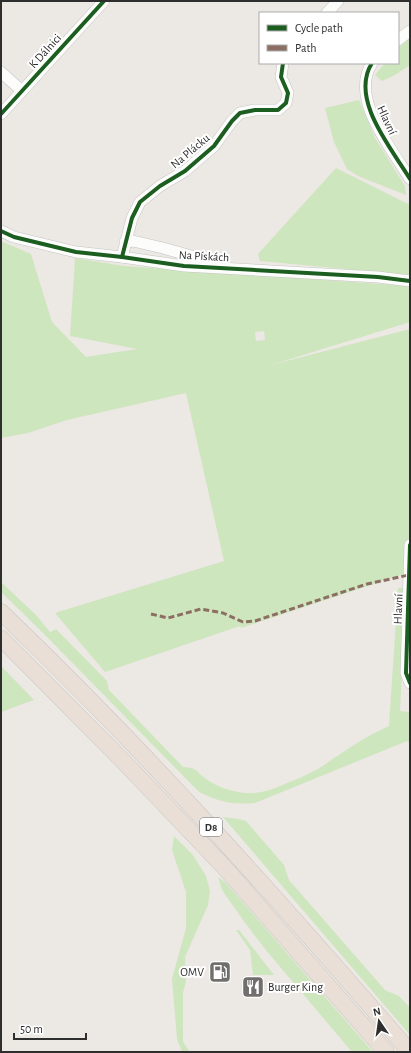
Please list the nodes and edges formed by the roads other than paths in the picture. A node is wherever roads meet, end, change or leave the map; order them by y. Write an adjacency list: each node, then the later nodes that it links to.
1 (104, 1): 9 (street, K Dálnici)
2 (338, 1): 3 (street)
3 (327, 12)
4 (410, 31): 5 (street)
5 (399, 39)
6 (283, 64): 13 (street, Na Plácku)
7 (372, 64): 11 (street, Hlavní)
8 (1, 72): 9 (street)
9 (22, 91): 10 (street, K Dálnici)
10 (1, 114)
11 (410, 179)
12 (1, 231): 14 (street, Na Pískách)
13 (125, 242): 14 (street, Na Plácku); 15 (street)
14 (122, 257): 15 (street, Na Pískách)
15 (218, 267): 16 (street, Na Pískách)
16 (410, 281)
17 (410, 545): 20 (street, Hlavní)
18 (1, 612): 22 (highway, D8)
19 (1, 638): 21 (highway, D8)
20 (408, 678)
21 (386, 1052)
22 (410, 1052)

